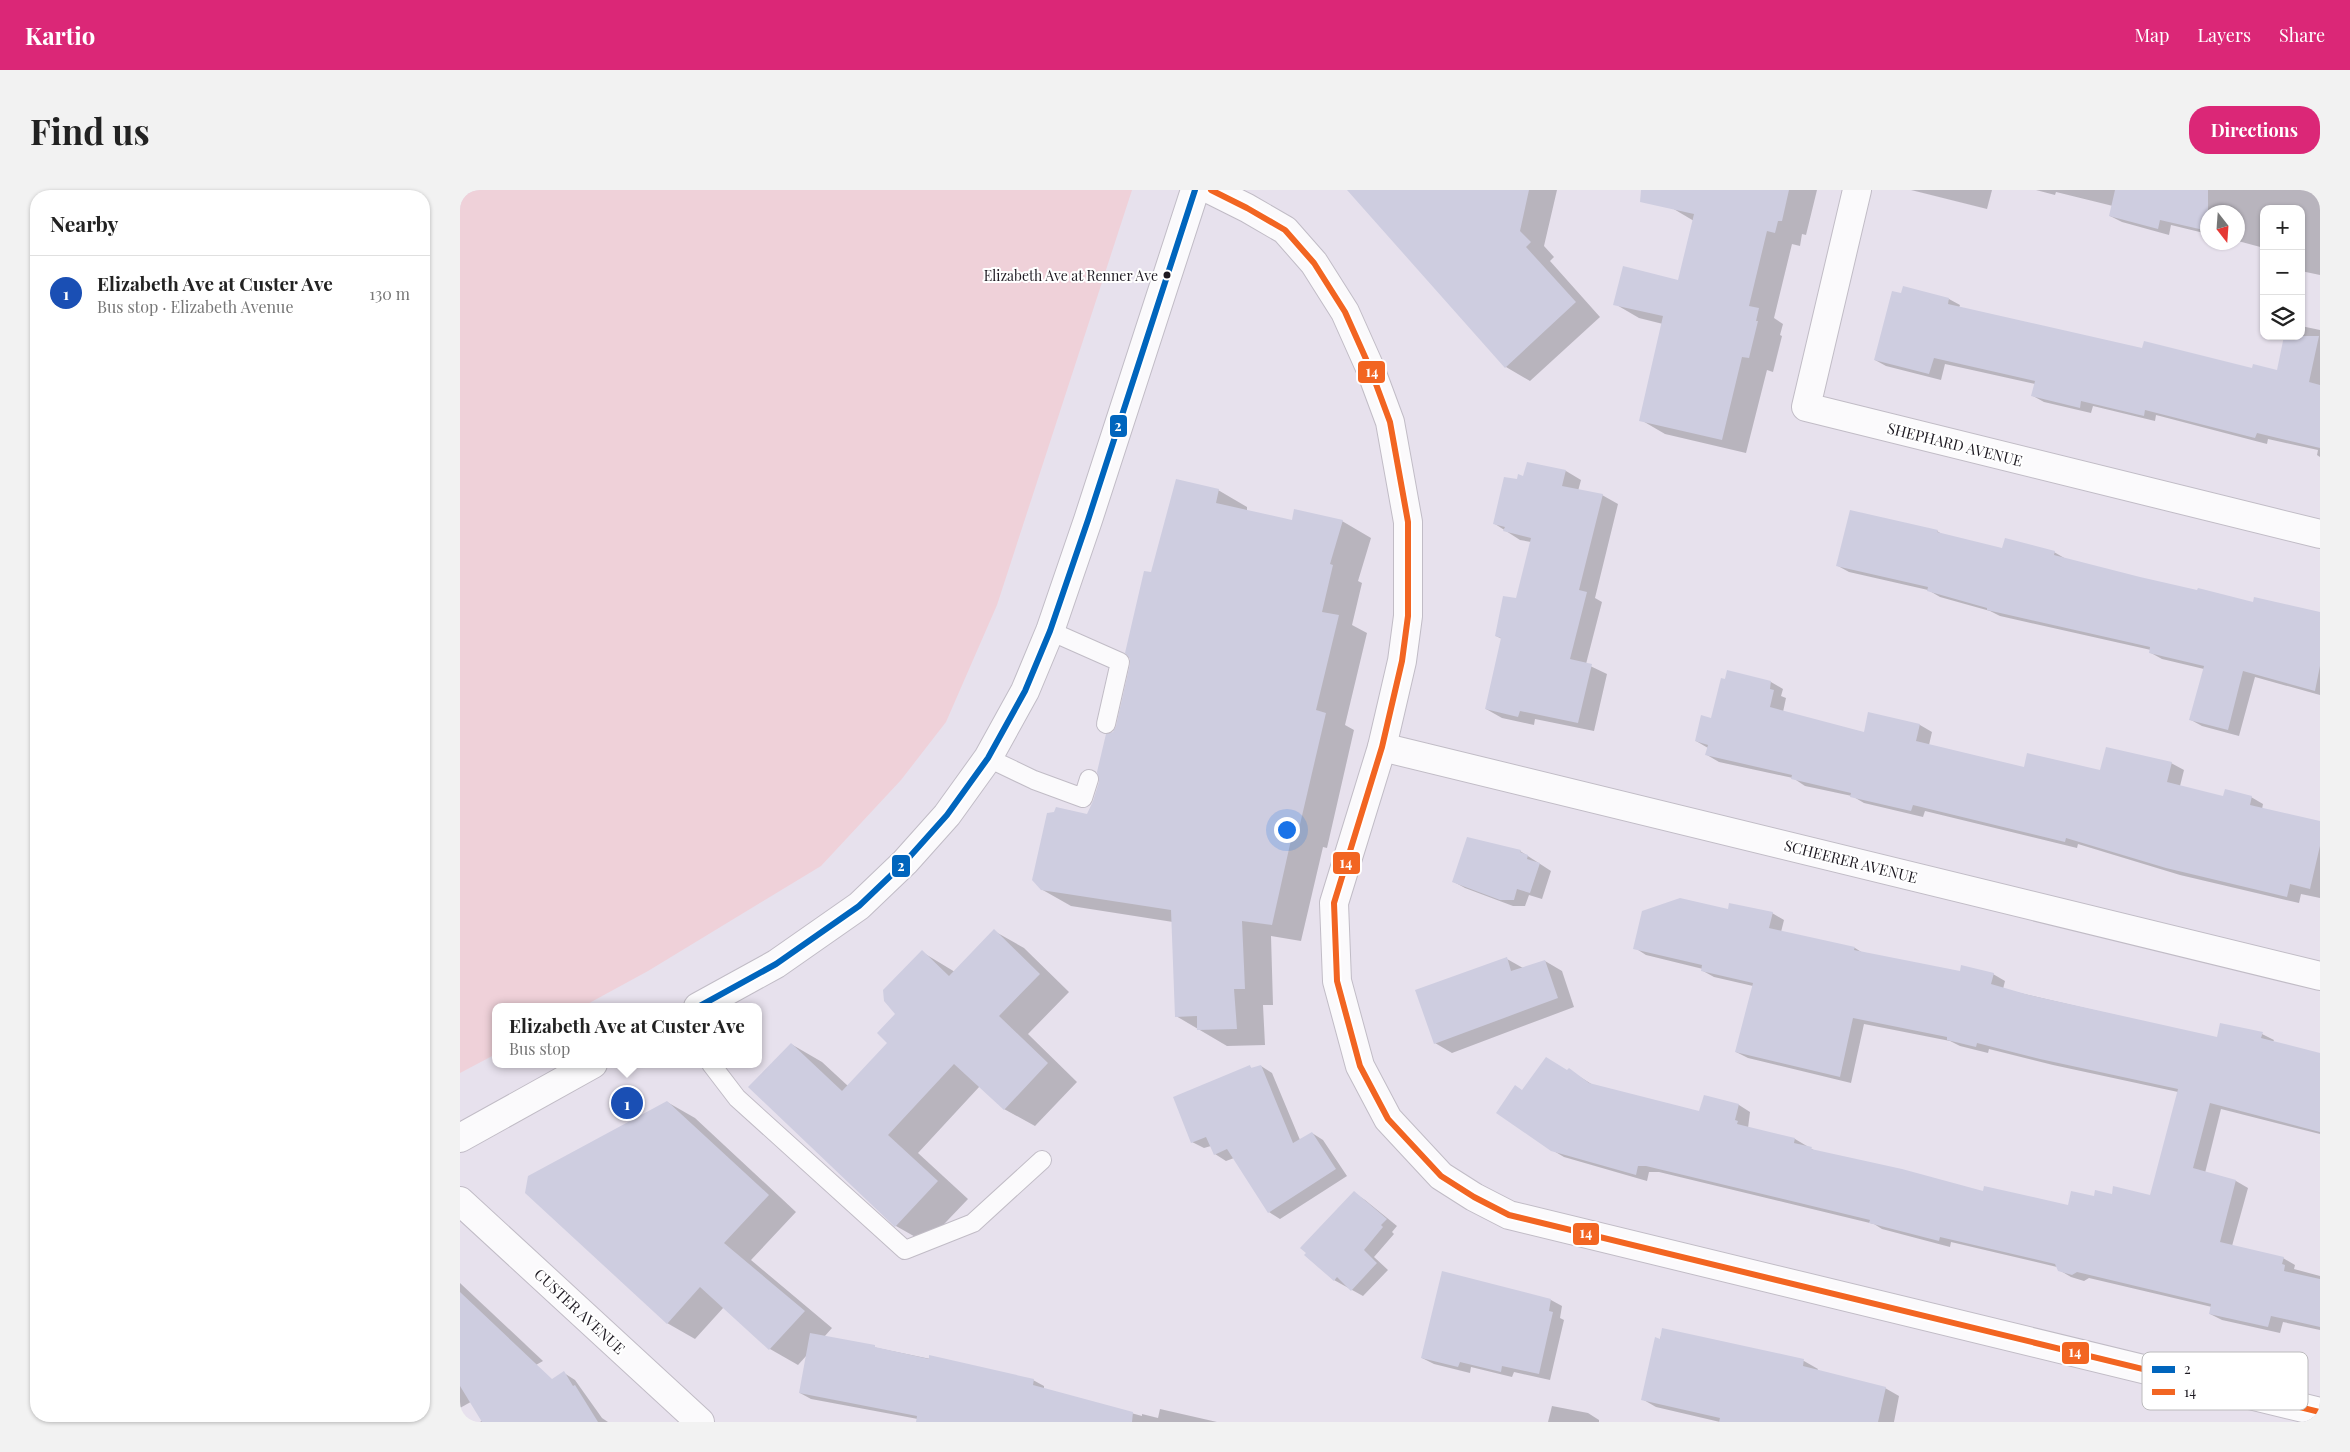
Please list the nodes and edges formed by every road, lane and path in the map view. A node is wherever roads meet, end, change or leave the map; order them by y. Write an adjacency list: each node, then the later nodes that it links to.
1 (1195, 190): 5 (street)
2 (1210, 190): 7 (street)
3 (1857, 190): 4 (street, SHEPHARD AVENUE)
4 (2320, 534)
5 (1050, 631): 6 (lane); 8 (street)
6 (1106, 724)
7 (1382, 747): 10 (street, SCHEERER AVENUE); 17 (street)
8 (988, 758): 9 (lane); 11 (street)
9 (1089, 779)
10 (2320, 976)
11 (705, 1003)
12 (586, 1068): 14 (street)
13 (714, 1068): 15 (lane)
14 (460, 1138)
15 (1042, 1160)
16 (460, 1201): 18 (street, CUSTER AVENUE)
17 (2142, 1369)
18 (700, 1422)

